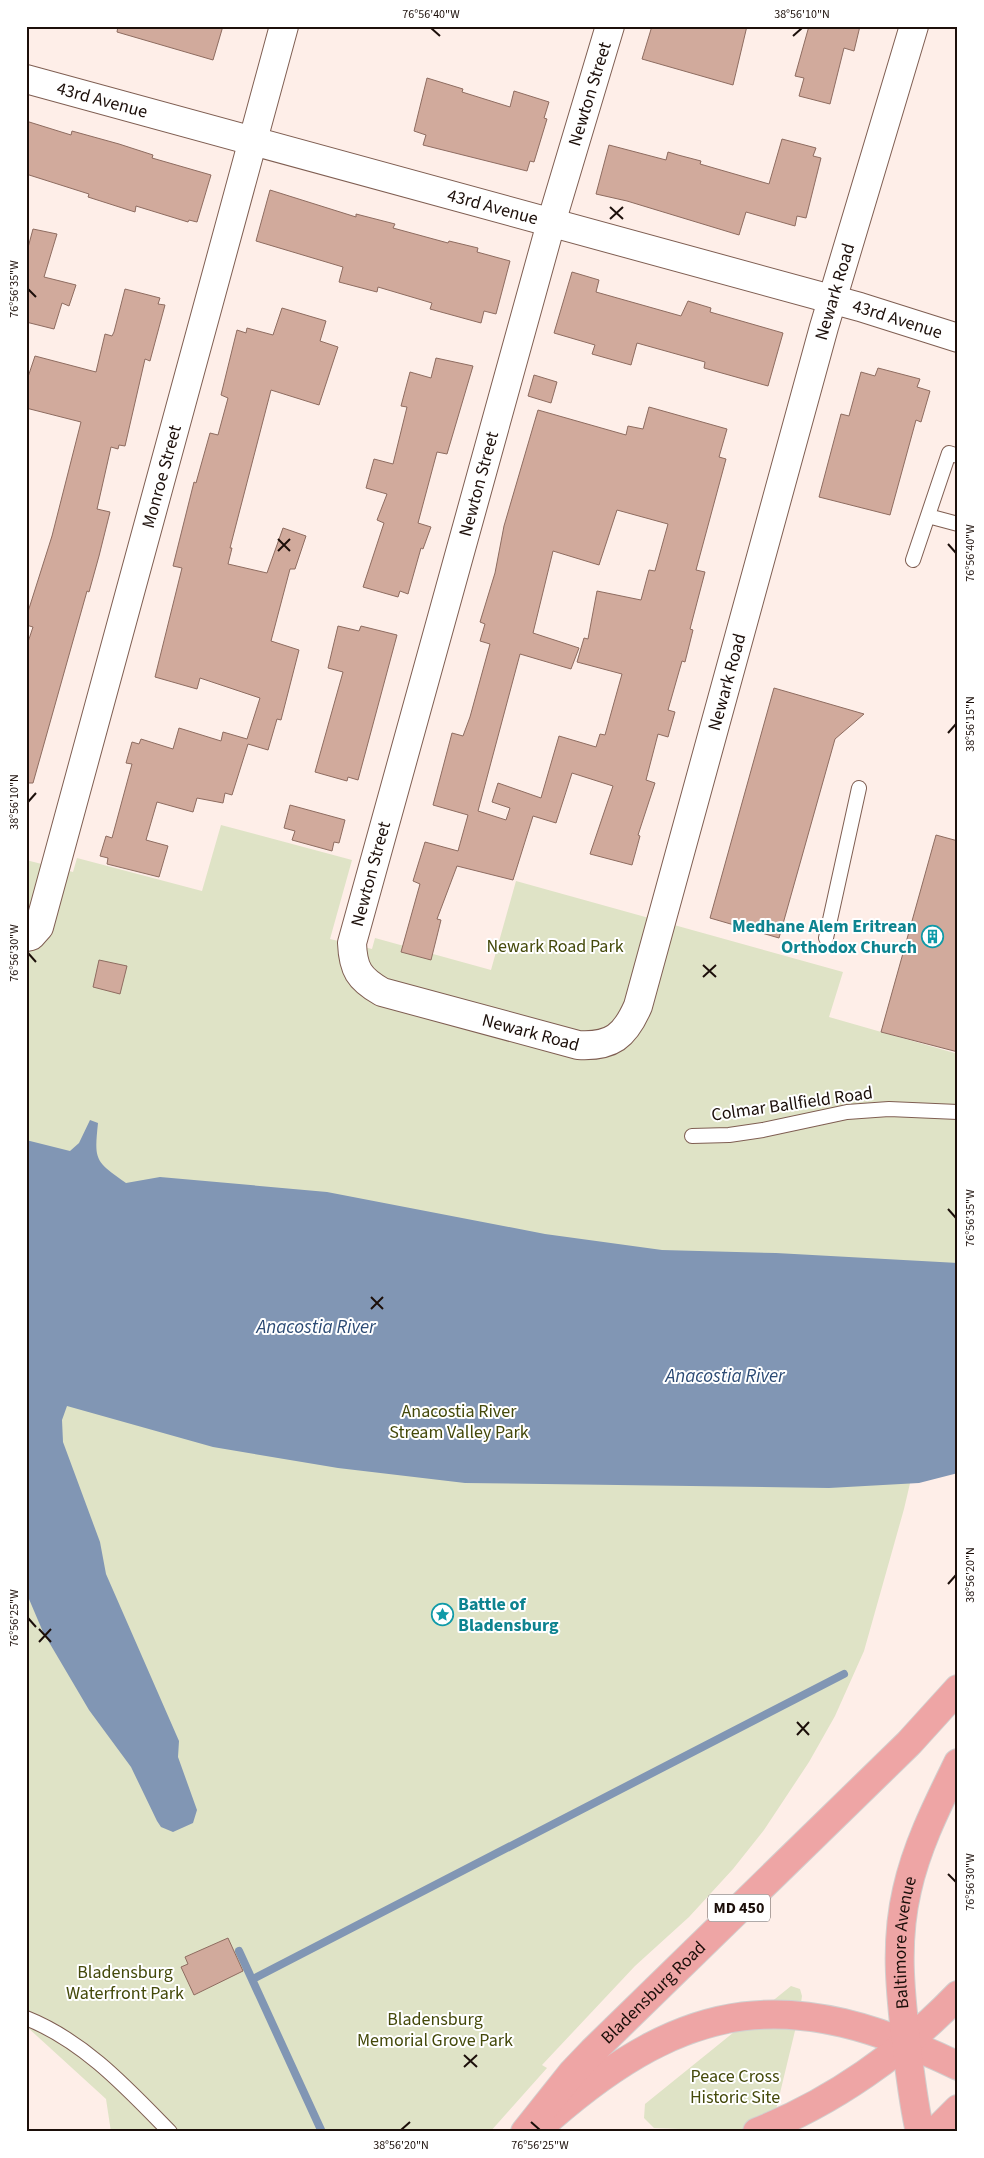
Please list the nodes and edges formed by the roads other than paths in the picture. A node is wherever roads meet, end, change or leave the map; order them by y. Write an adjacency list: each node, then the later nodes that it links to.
1 (284, 26): 5 (street, Monroe Street)
2 (610, 26): 6 (street, Newton Street)
3 (914, 26): 7 (street, Newark Road)
4 (26, 79): 5 (street, 43rd Avenue)
5 (252, 142): 6 (street, 43rd Avenue); 14 (street, Monroe Street)
6 (551, 223): 7 (street, 43rd Avenue); 16 (street, Newton Street)
7 (832, 300): 8 (street, 43rd Avenue); 16 (street, Newark Road)
8 (958, 338)
9 (958, 456): 10 (lane)
10 (928, 516): 11 (lane); 12 (lane)
11 (958, 524)
12 (913, 560)
13 (859, 788): 15 (lane)
14 (33, 932)
15 (826, 938)
16 (352, 943)
17 (958, 1112): 18 (lane, Colmar Ballfield Road)
18 (692, 1136)
19 (958, 1688): 27 (main road, Bladensburg Road / MD 450)
20 (958, 1763): 23 (main road, Baltimore Avenue)
21 (958, 1994): 23 (main road)
22 (26, 2018): 26 (lane)
23 (906, 2042): 24 (main road); 28 (main road); 29 (main road); 30 (main road, Baltimore Avenue)
24 (958, 2066)
25 (958, 2109): 31 (main road)
26 (170, 2132)
27 (525, 2132)
28 (535, 2132)
29 (757, 2132)
30 (920, 2132)
31 (935, 2132)

